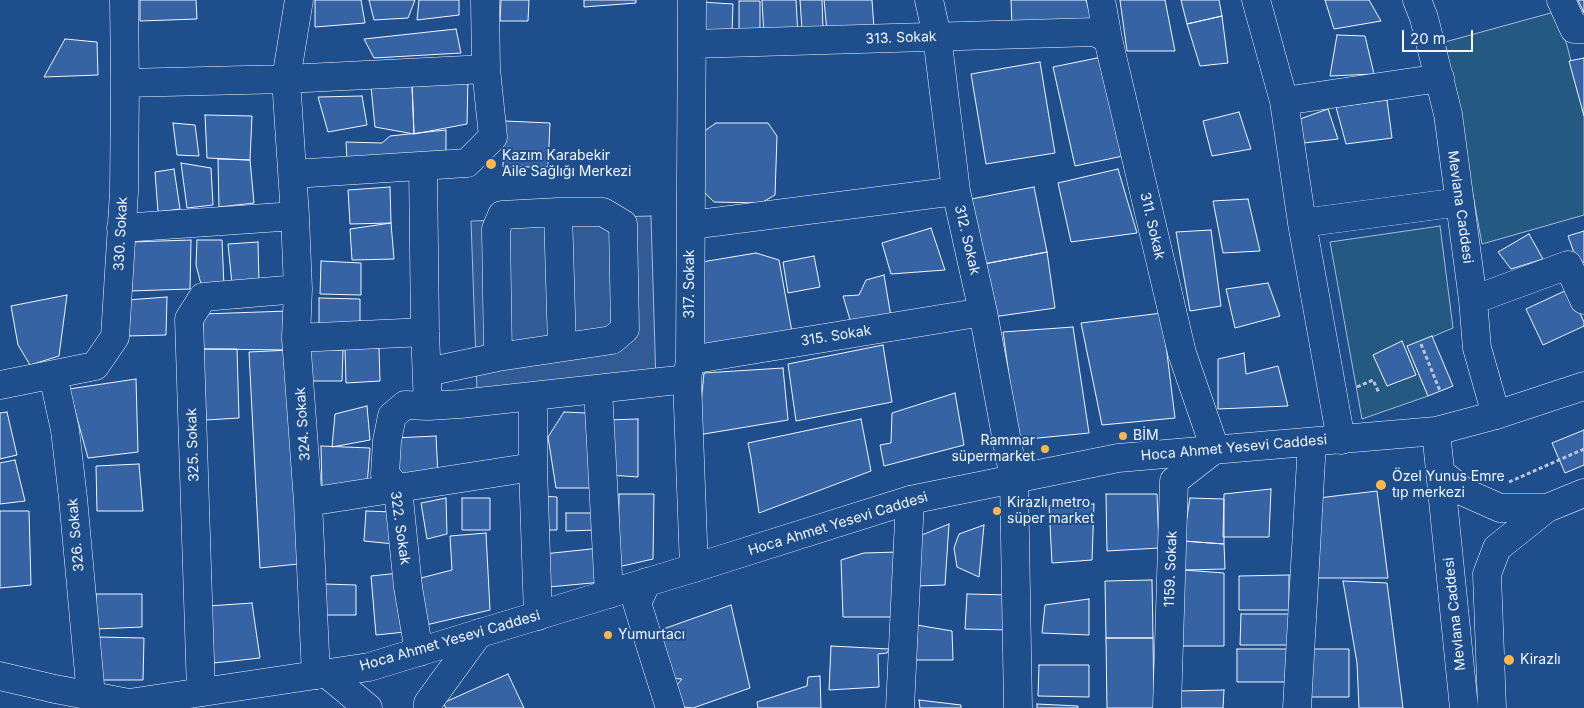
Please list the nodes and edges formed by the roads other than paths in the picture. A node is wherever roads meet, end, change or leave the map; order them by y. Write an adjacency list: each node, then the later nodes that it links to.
1 (124, 0): 17 (street, 330. Sokak)
2 (299, 0): 16 (street, 324. Sokak)
3 (485, 0): 14 (street)
4 (692, 0): 13 (street, 317. Sokak)
5 (929, 0): 11 (street, 312. Sokak)
6 (1101, 0): 12 (street, 311. Sokak)
7 (1256, 0): 18 (street)
8 (1417, 0): 15 (street, Mevlana Caddesi)
9 (1561, 0): 10 (street)
10 (1584, 29)
11 (937, 36): 12 (street, 313. Sokak); 13 (street, 313. Sokak); 21 (street, 312. Sokak)
12 (1108, 39): 48 (street, 311. Sokak)
13 (692, 44): 26 (street, 317. Sokak)
14 (486, 69): 16 (street); 19 (street)
15 (1440, 78): 18 (street); 22 (street, Mevlana Caddesi)
16 (286, 79): 17 (street); 20 (street, 324. Sokak)
17 (126, 83): 27 (street, 330. Sokak)
18 (1284, 101): 25 (street)
19 (422, 166): 20 (street); 32 (street)
20 (293, 174): 24 (street, 324. Sokak)
21 (956, 191): 26 (street); 31 (street, 312. Sokak)
22 (1460, 202): 25 (street); 29 (street, Mevlana Caddesi)
23 (558, 212): 34 (street); 34 (street); 35 (street)
24 (295, 216): 27 (street); 28 (street, 324. Sokak)
25 (1302, 223): 46 (street)
26 (691, 225): 36 (street, 317. Sokak)
27 (121, 228): 38 (street, 330. Sokak)
28 (298, 289): 33 (street, 324. Sokak); 65 (street, 325. Sokak)
29 (1473, 300): 30 (street); 44 (street, Mevlana Caddesi)
30 (1584, 300)
31 (983, 312): 36 (street, 315. Sokak); 51 (street, 312. Sokak)
32 (425, 332): 33 (street); 37 (street)
33 (296, 338): 55 (street, 324. Sokak)
34 (562, 347): 35 (street)
35 (498, 357): 37 (street)
36 (688, 370): 41 (street, 322. Sokak); 57 (street, 317. Sokak)
37 (427, 372): 43 (street)
38 (52, 375): 39 (street, 330. Sokak); 66 (street, 326. Sokak)
39 (0, 386)
40 (1584, 386): 44 (street, Hoca Ahmet Yesevi Caddesi)
41 (598, 389): 42 (street, 322. Sokak); 59 (street)
42 (533, 396): 43 (street, 322. Sokak); 49 (street)
43 (428, 406): 52 (street, 322. Sokak)
44 (1496, 415): 45 (street, Hoca Ahmet Yesevi Caddesi)
45 (1436, 431): 46 (street, Hoca Ahmet Yesevi Caddesi); 50 (street, Mevlana Caddesi)
46 (1341, 440): 47 (street, Hoca Ahmet Yesevi Caddesi)
47 (1312, 442): 48 (street, Hoca Ahmet Yesevi Caddesi); 73 (street)
48 (1215, 450): 51 (street, Hoca Ahmet Yesevi Caddesi); 72 (street, 1159. Sokak)
49 (533, 467): 52 (street); 60 (street)
50 (1440, 472): 56 (street); 74 (street, Mevlana Caddesi)
51 (1014, 479): 54 (street, Hoca Ahmet Yesevi Caddesi); 71 (street, 312. Sokak)
52 (398, 488): 55 (street); 62 (street, 322. Sokak)
53 (1584, 493): 56 (street)
54 (910, 500): 57 (street, Hoca Ahmet Yesevi Caddesi); 70 (street)
55 (308, 502): 63 (street, 324. Sokak)
56 (1547, 508): 75 (street)
57 (694, 568): 58 (street, Hoca Ahmet Yesevi Caddesi)
58 (648, 582): 59 (street, Hoca Ahmet Yesevi Caddesi); 69 (street)
59 (609, 594): 60 (street, Hoca Ahmet Yesevi Caddesi)
60 (538, 616): 61 (street, Hoca Ahmet Yesevi Caddesi)
61 (479, 633): 62 (street, Hoca Ahmet Yesevi Caddesi); 68 (street)
62 (419, 652): 63 (street, Hoca Ahmet Yesevi Caddesi)
63 (321, 674): 65 (street, Hoca Ahmet Yesevi Caddesi); 67 (street)
64 (0, 676): 66 (street)
65 (201, 692): 66 (street, Hoca Ahmet Yesevi Caddesi)
66 (111, 702)
67 (368, 708)
68 (428, 708)
69 (670, 708)
70 (900, 708)
71 (1018, 708)
72 (1167, 708)
73 (1297, 708)
74 (1464, 708)
75 (1492, 708)

